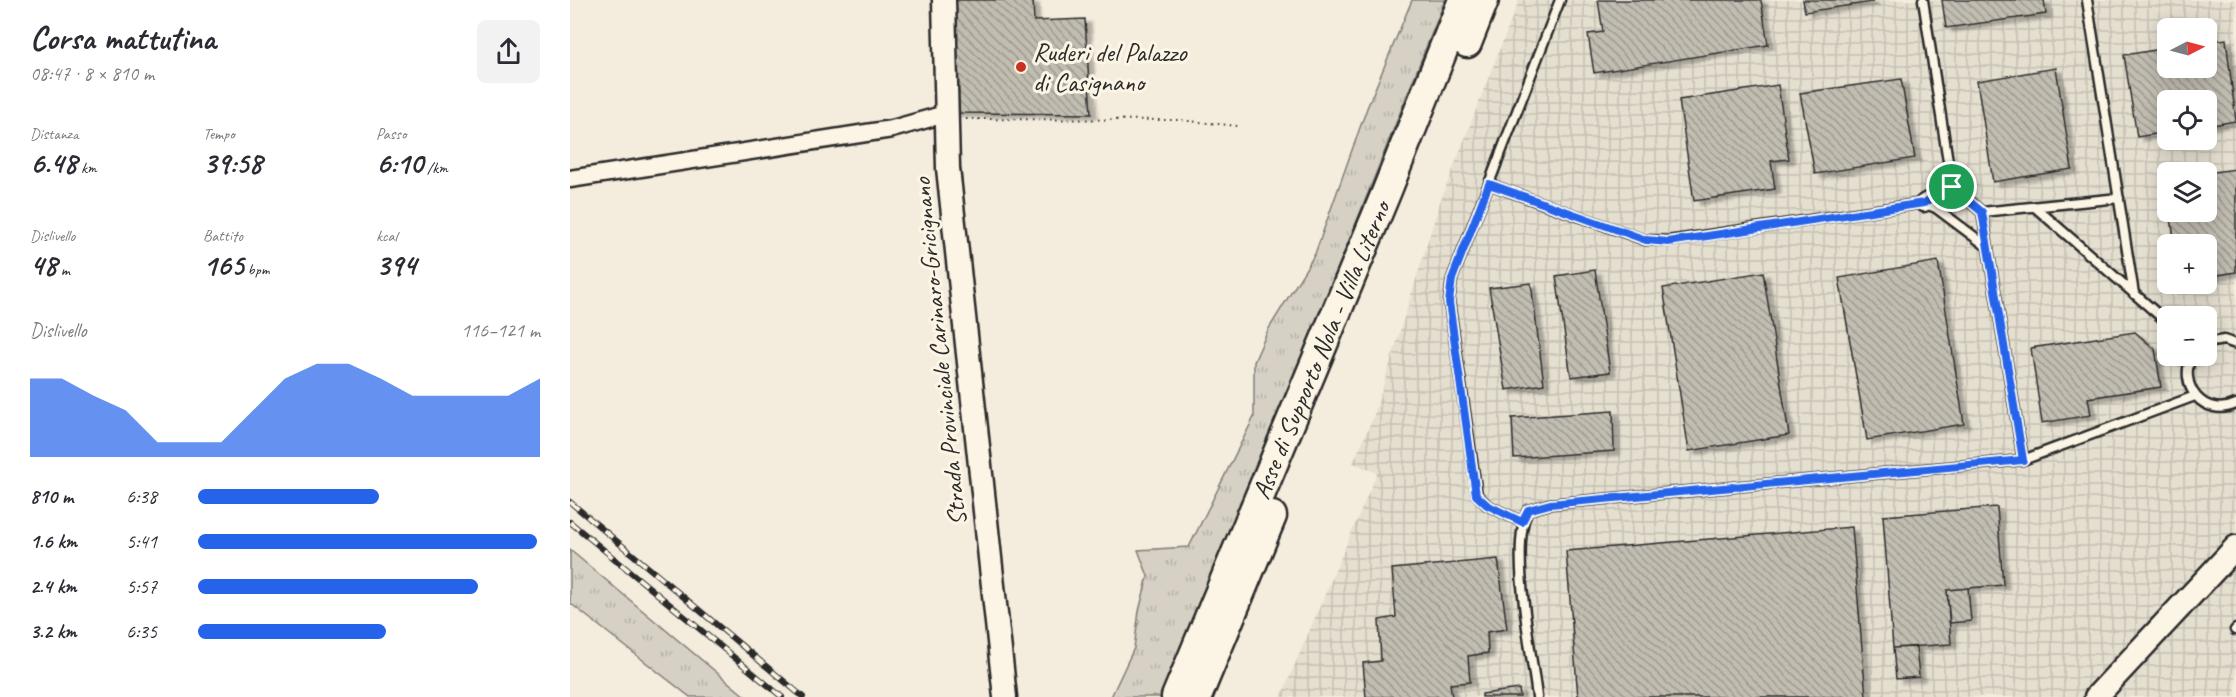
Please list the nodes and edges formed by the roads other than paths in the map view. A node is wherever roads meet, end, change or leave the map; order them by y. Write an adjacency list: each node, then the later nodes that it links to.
1 (944, 0): 7 (street, Strada Provinciale Carinaro-Gricignano)
2 (1463, 0): 27 (highway, Asse di Supporto Nola - Villa Literno)
3 (1484, 0): 28 (highway, Asse di Supporto Nola - Villa Literno)
4 (1560, 0): 9 (lane)
5 (1923, 0): 10 (lane)
6 (2087, 0): 11 (lane)
7 (945, 114): 8 (street); 26 (street, Strada Provinciale Carinaro-Gricignano)
8 (570, 179)
9 (1489, 184): 12 (lane); 24 (lane)
10 (1952, 187): 12 (street); 14 (lane)
11 (2119, 198): 13 (lane); 16 (lane)
12 (1924, 203): 15 (lane)
13 (2036, 208): 14 (lane); 16 (lane)
14 (1982, 212): 15 (lane)
15 (1988, 247): 23 (lane)
16 (2134, 294): 17 (lane)
17 (2157, 314)
18 (2217, 341): 19 (lane)
19 (2235, 341)
20 (2190, 366): 21 (lane)
21 (2195, 396): 22 (lane); 23 (lane)
22 (2236, 404)
23 (2023, 460): 24 (lane)
24 (1522, 522): 29 (lane)
25 (2236, 547): 30 (street)
26 (1005, 697)
27 (1176, 697)
28 (1197, 697)
29 (1537, 697)
30 (2096, 697)

